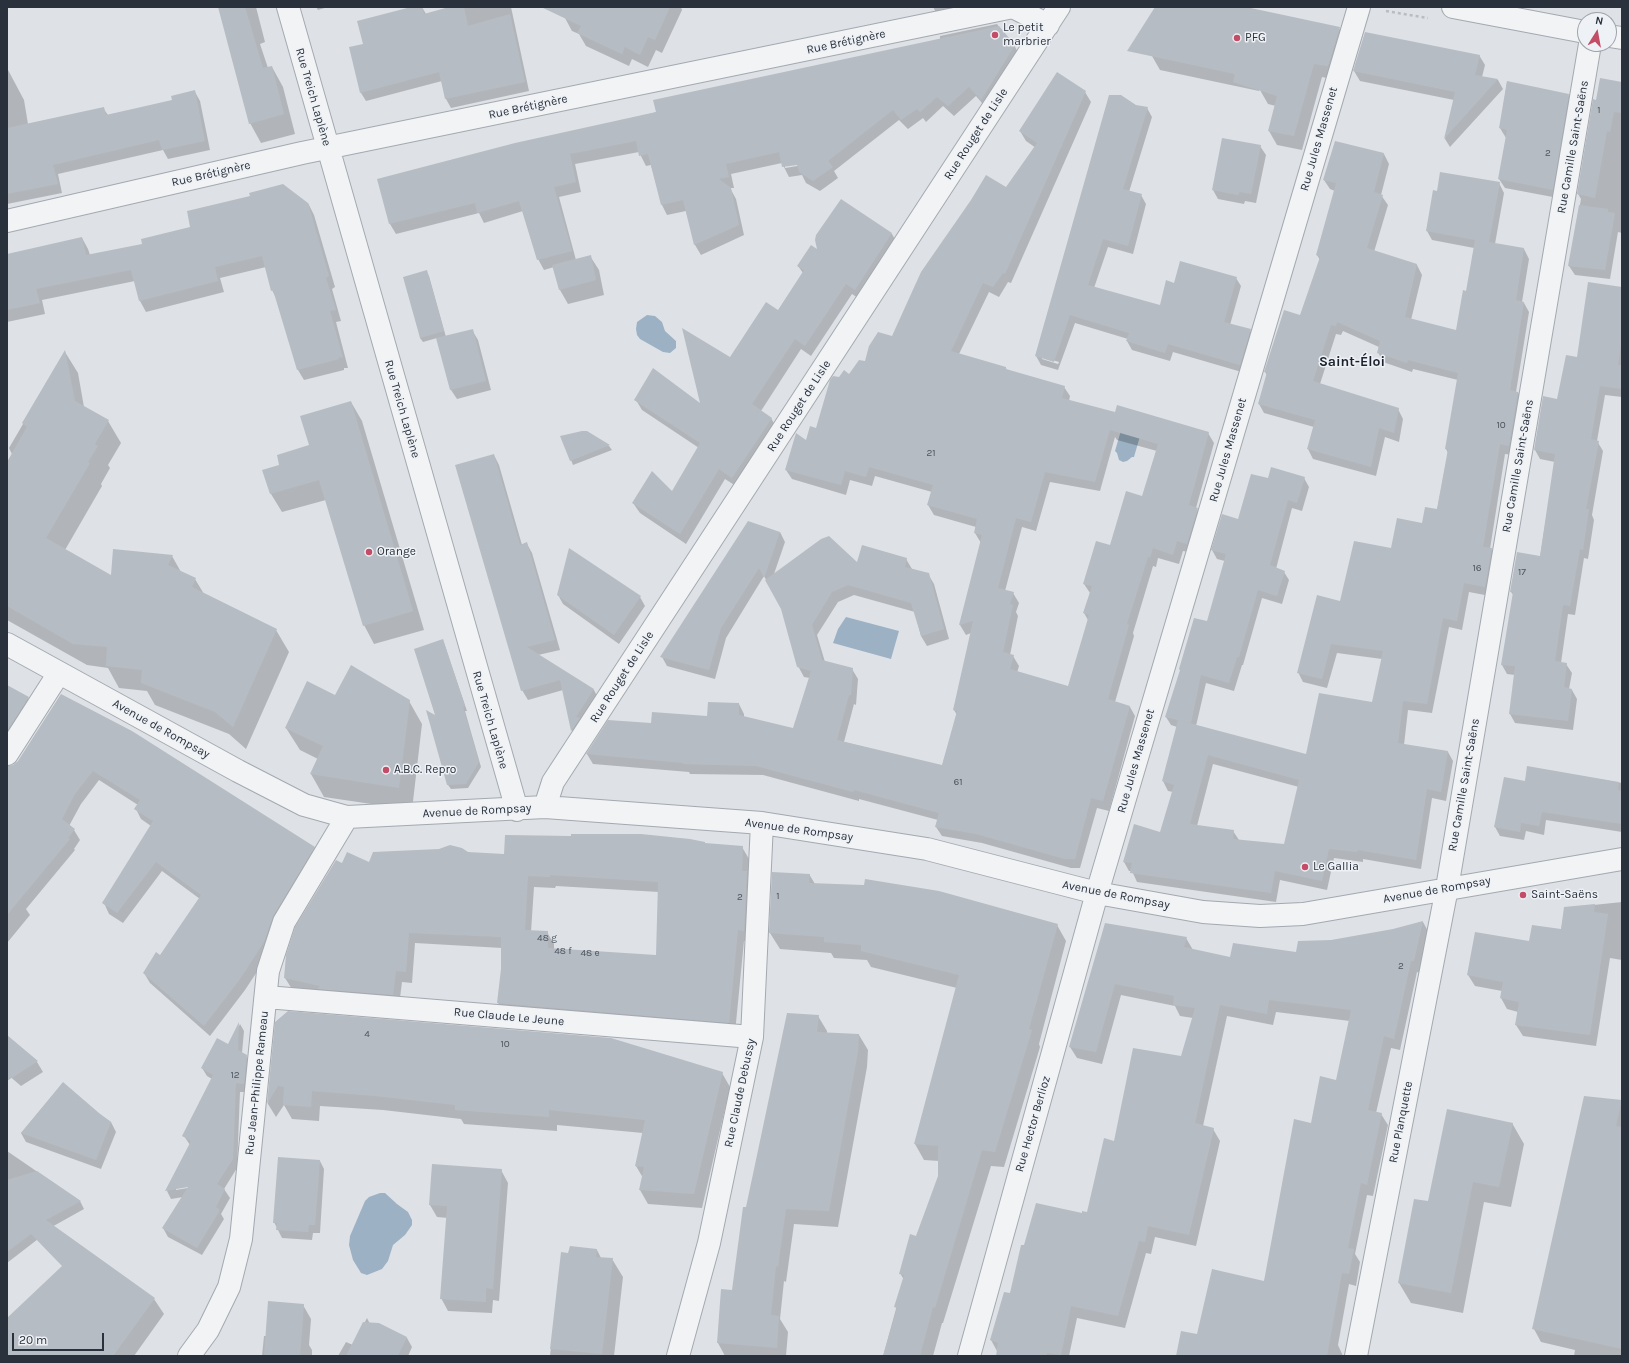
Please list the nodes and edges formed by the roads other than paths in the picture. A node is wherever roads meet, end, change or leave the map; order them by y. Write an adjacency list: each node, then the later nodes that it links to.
1 (288, 7): 7 (street, Rue Treich Laplène)
2 (1358, 7): 18 (street, Rue Jules Massenet)
3 (1453, 7): 5 (street)
4 (1054, 16): 7 (street, Rue Brétignère); 12 (street, Rue Rouget de Lisle)
5 (1577, 30)
6 (1589, 52): 17 (street, Rue Camille Saint-Saëns)
7 (328, 148): 8 (street, Rue Brétignère); 13 (street, Rue Treich Laplène)
8 (7, 221)
9 (7, 644): 10 (street, Avenue de Rompsay)
10 (59, 673): 11 (street); 14 (street, Avenue de Rompsay)
11 (7, 754)
12 (545, 808): 13 (street, Avenue de Rompsay); 15 (street, Avenue de Rompsay)
13 (517, 810): 14 (street, Avenue de Rompsay)
14 (347, 817): 19 (street, Rue Jean-Philippe Rameau)
15 (762, 823): 18 (street, Avenue de Rompsay); 20 (street, Rue Claude Debussy)
16 (1622, 859): 17 (street, Avenue de Rompsay)
17 (1447, 888): 18 (street, Avenue de Rompsay); 24 (street, Rue Planquette)
18 (1097, 893): 23 (street, Rue Hector Berlioz)
19 (266, 997): 20 (street, Rue Claude Le Jeune); 21 (street, Rue Jean-Philippe Rameau)
20 (752, 1037): 22 (street, Rue Claude Debussy)
21 (189, 1356)
22 (678, 1356)
23 (969, 1356)
24 (1356, 1356)

